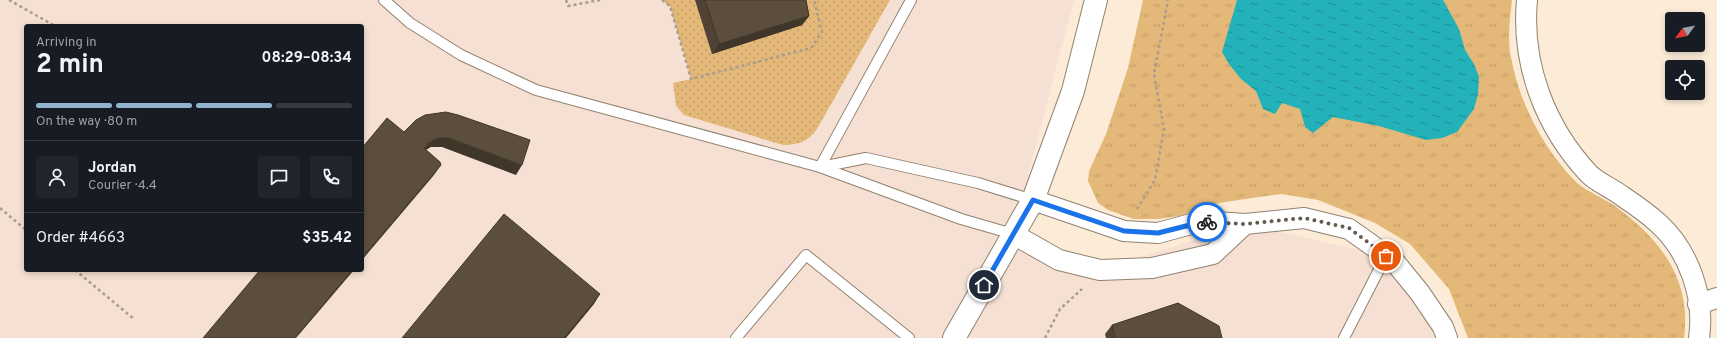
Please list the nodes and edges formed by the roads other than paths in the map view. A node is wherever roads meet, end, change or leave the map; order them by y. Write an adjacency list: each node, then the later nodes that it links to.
1 (384, 0): 5 (lane)
2 (911, 0): 5 (lane)
3 (1096, 0): 6 (street)
4 (1527, 0): 11 (street)
5 (820, 167): 6 (lane); 8 (lane)
6 (1033, 200): 7 (street); 8 (street)
7 (1245, 224): 8 (street); 9 (street)
8 (1013, 234): 14 (street)
9 (1386, 256): 15 (lane); 16 (street)
10 (1717, 298): 11 (street)
11 (1698, 304): 17 (street)
12 (736, 338): 13 (lane)
13 (909, 338)
14 (954, 338)
15 (1344, 338)
16 (1447, 338)
17 (1699, 338)

